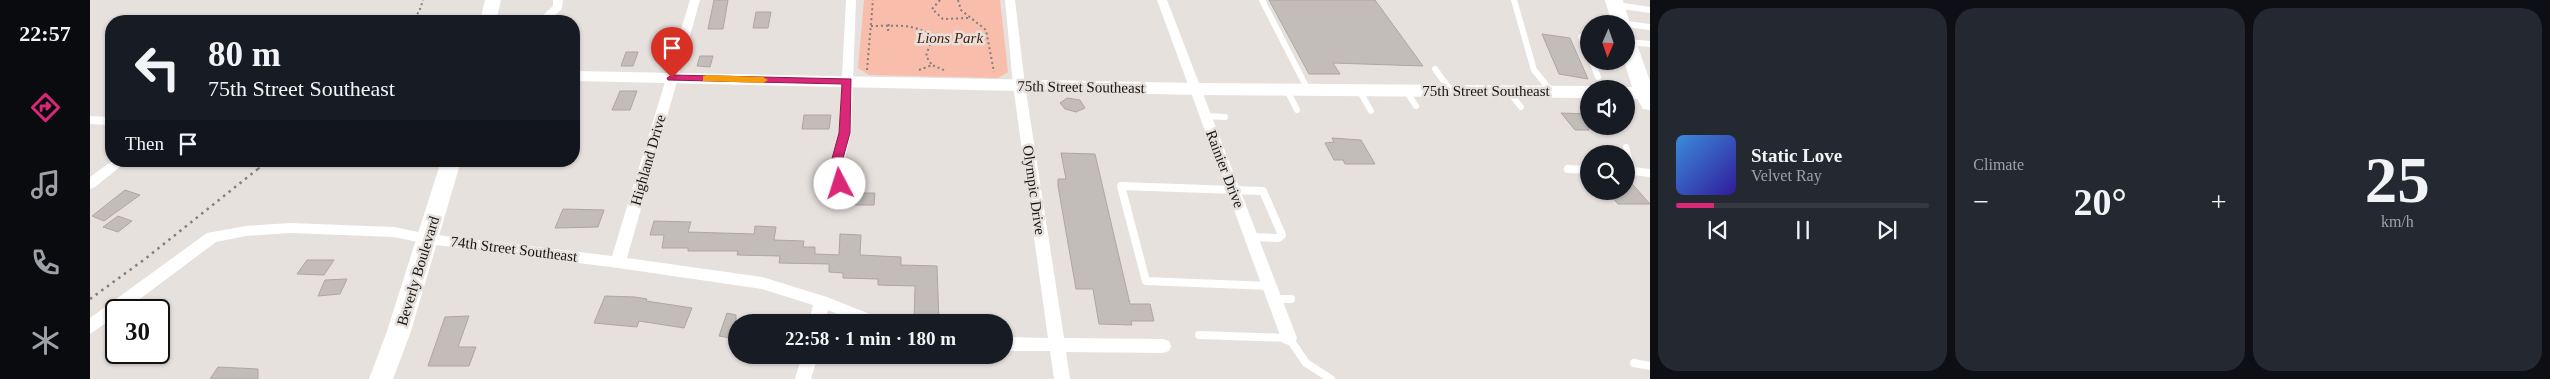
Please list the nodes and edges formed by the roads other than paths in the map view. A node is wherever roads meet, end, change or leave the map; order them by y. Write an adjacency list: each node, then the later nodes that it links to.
1 (493, 0): 11 (street)
2 (558, 0): 12 (street)
3 (695, 0): 22 (street, Highland Drive)
4 (851, 0): 20 (street)
5 (1010, 0): 23 (street, Olympic Drive)
6 (1162, 0): 25 (street, Rainier Drive)
7 (1262, 0): 27 (lane)
8 (1514, 0): 32 (lane)
9 (1615, 2): 10 (lane); 13 (main road)
10 (1650, 10)
11 (489, 15)
12 (549, 15)
13 (1619, 15)
14 (1650, 27): 15 (lane)
15 (1635, 28)
16 (1635, 35): 17 (lane)
17 (1650, 44)
18 (1635, 68): 33 (main road)
19 (1435, 69): 30 (lane)
20 (853, 77): 22 (street, 75th Street Southeast); 23 (street, 75th Street Southeast); 49 (street)
21 (580, 78): 22 (street, 75th Street Southeast)
22 (672, 78): 53 (street, Highland Drive)
23 (1019, 85): 25 (street, 75th Street Southeast); 63 (street, Olympic Drive)
24 (1580, 87): 32 (street, 75th Street Southeast)
25 (1196, 89): 26 (street, 75th Street Southeast); 38 (street, Rainier Drive)
26 (1286, 90): 27 (street, 75th Street Southeast); 36 (lane)
27 (1308, 90): 28 (street, 75th Street Southeast)
28 (1359, 90): 29 (street, 75th Street Southeast); 37 (lane)
29 (1406, 91): 30 (street, 75th Street Southeast); 34 (lane)
30 (1451, 92): 31 (street, 75th Street Southeast)
31 (1509, 92): 32 (street, 75th Street Southeast); 35 (lane)
32 (1552, 92)
33 (1643, 96)
34 (1416, 106)
35 (1521, 107)
36 (1297, 110)
37 (1371, 111)
38 (1206, 116): 39 (lane); 50 (street, Rainier Drive)
39 (1225, 117)
40 (90, 120): 41 (street)
41 (105, 121)
42 (113, 167): 48 (street)
43 (449, 167): 52 (street, Beverly Boulevard)
44 (1568, 169): 45 (lane)
45 (1580, 170)
46 (1635, 172): 47 (lane)
47 (1650, 173)
48 (90, 184)
49 (840, 184)
50 (1233, 188): 51 (street, Rainier Drive); 51 (lane); 54 (lane)
51 (1251, 237): 54 (street, Rainier Drive)
52 (428, 239): 53 (street, 74th Street Southeast); 59 (street, 74th Street Southeast); 68 (street, Beverly Boulevard)
53 (618, 262): 56 (street, 74th Street Southeast)
54 (1272, 293): 55 (lane); 61 (street, Rainier Drive)
55 (1292, 299)
56 (822, 302): 57 (street); 58 (street, 74th Street Southeast)
57 (819, 314)
58 (851, 314)
59 (90, 327)
60 (1199, 335): 61 (lane)
61 (1289, 338): 71 (lane)
62 (1013, 344): 63 (street)
63 (1057, 345): 64 (street); 70 (street, Olympic Drive)
64 (1163, 346)
65 (1634, 363): 67 (lane)
66 (807, 364): 69 (street)
67 (1650, 366)
68 (380, 379)
69 (803, 379)
70 (1062, 379)
71 (1331, 379)

